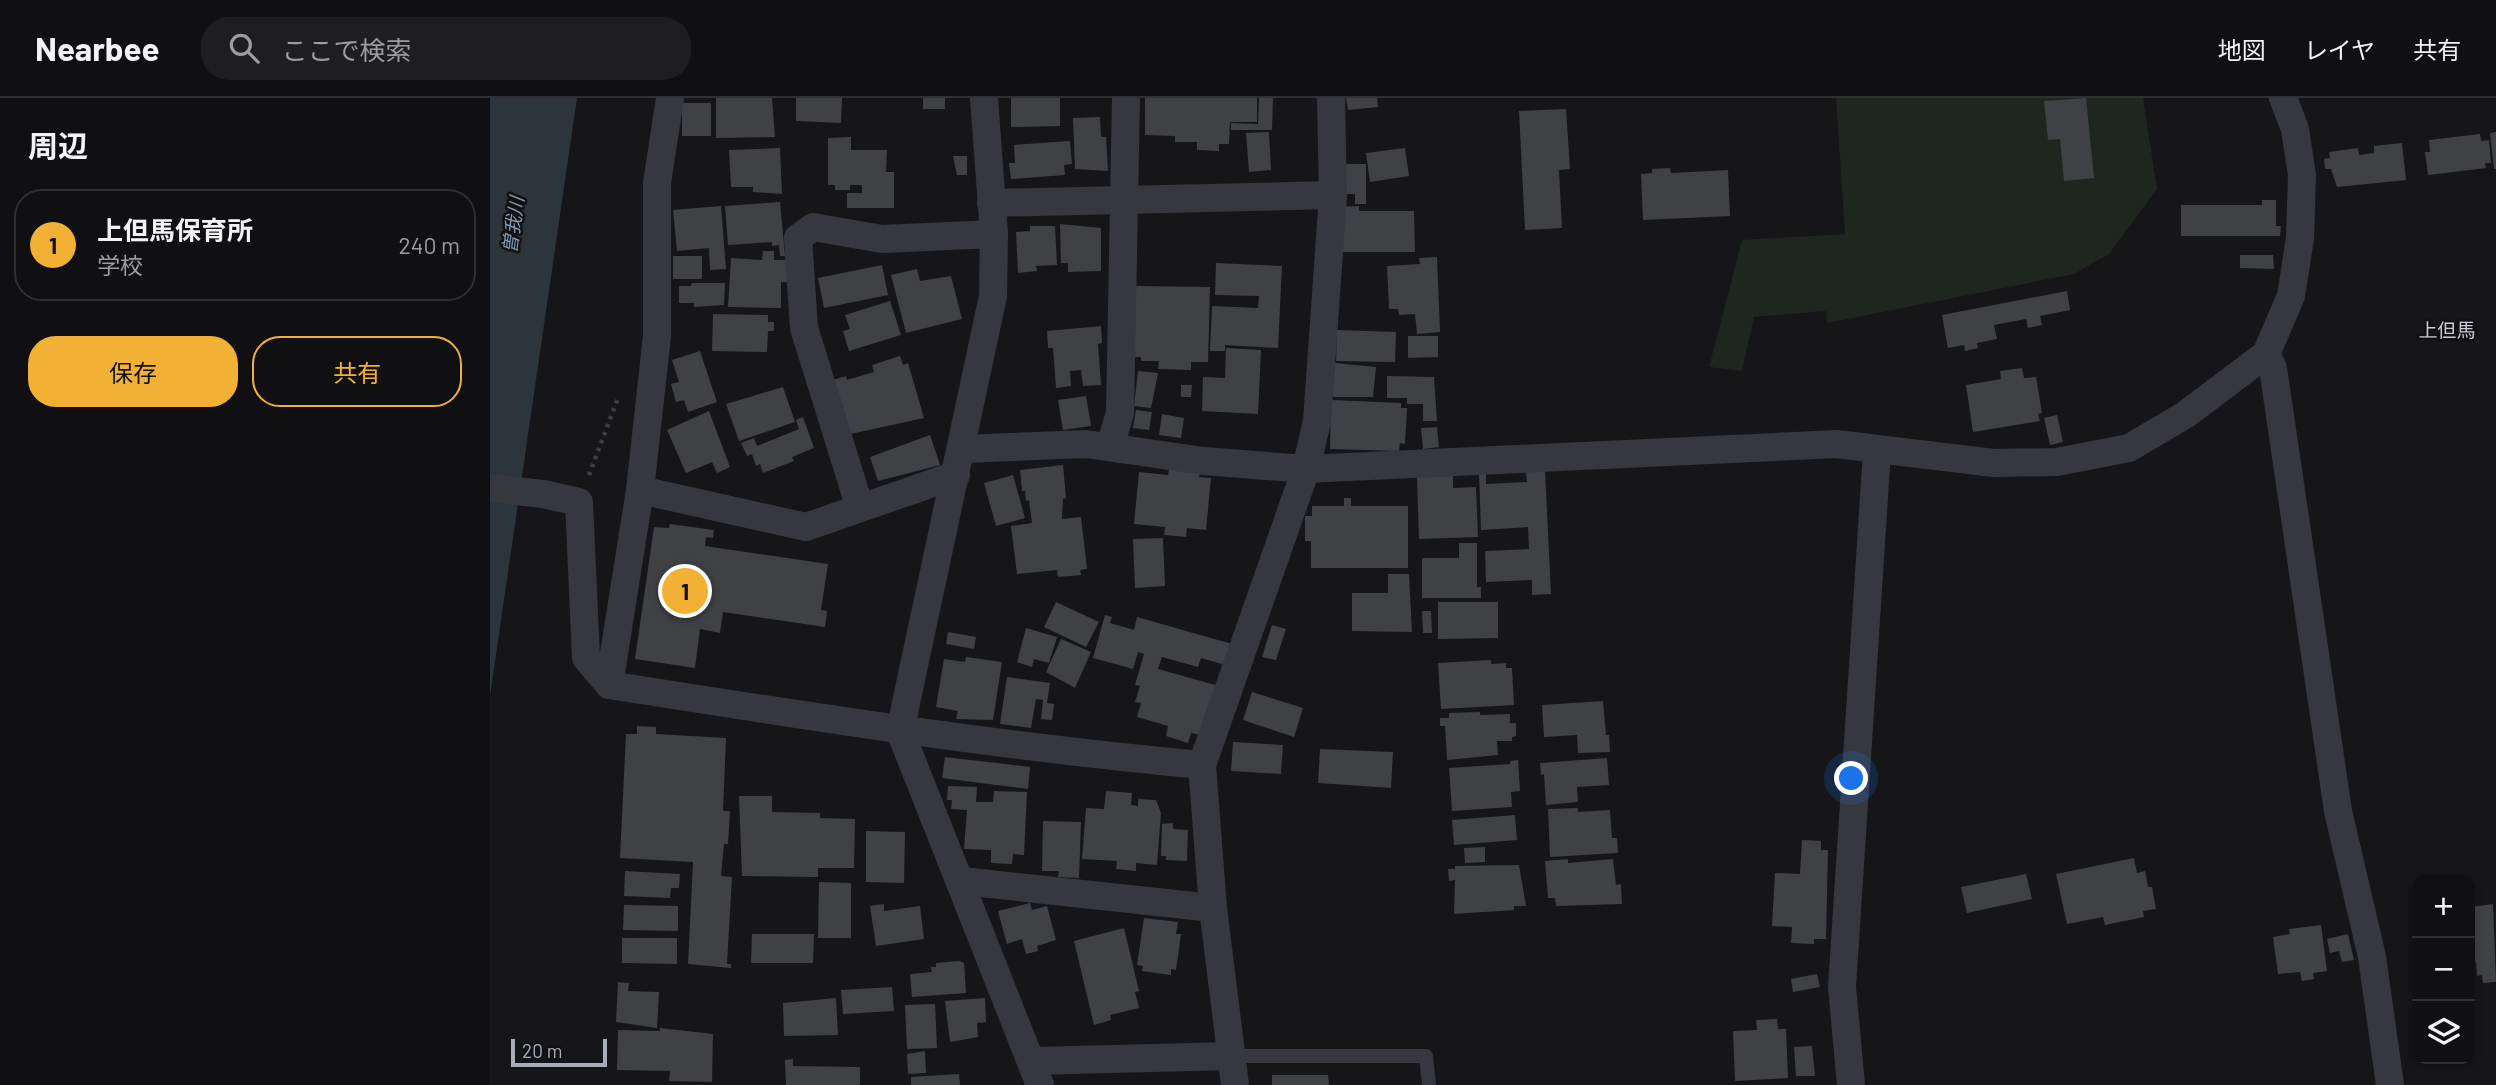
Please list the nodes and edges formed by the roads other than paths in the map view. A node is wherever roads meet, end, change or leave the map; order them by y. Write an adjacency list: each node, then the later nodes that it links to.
1 (670, 98): 16 (street)
2 (984, 98): 8 (street)
3 (1126, 98): 7 (street)
4 (1331, 98): 6 (street)
5 (2283, 98): 10 (street)
6 (1333, 195): 7 (street); 14 (street)
7 (1124, 199): 8 (street); 11 (street)
8 (991, 203): 9 (street)
9 (994, 234): 13 (street); 17 (street)
10 (2266, 354): 12 (street); 28 (street)
11 (1110, 446): 13 (street); 14 (street)
12 (1877, 451): 14 (street); 27 (street)
13 (959, 462): 17 (street); 19 (street)
14 (1306, 469): 20 (street)
15 (490, 488): 18 (street)
16 (640, 490): 17 (street); 18 (street)
17 (860, 508)
18 (609, 685): 19 (street)
19 (900, 731): 20 (street); 21 (street)
20 (1202, 765): 22 (street)
21 (962, 881): 22 (street); 24 (street)
22 (1213, 908): 23 (street)
23 (1232, 1056): 24 (street); 25 (street); 26 (lane)
24 (1036, 1073)
25 (1235, 1085)
26 (1429, 1085)
27 (1851, 1085)
28 (2390, 1085)

